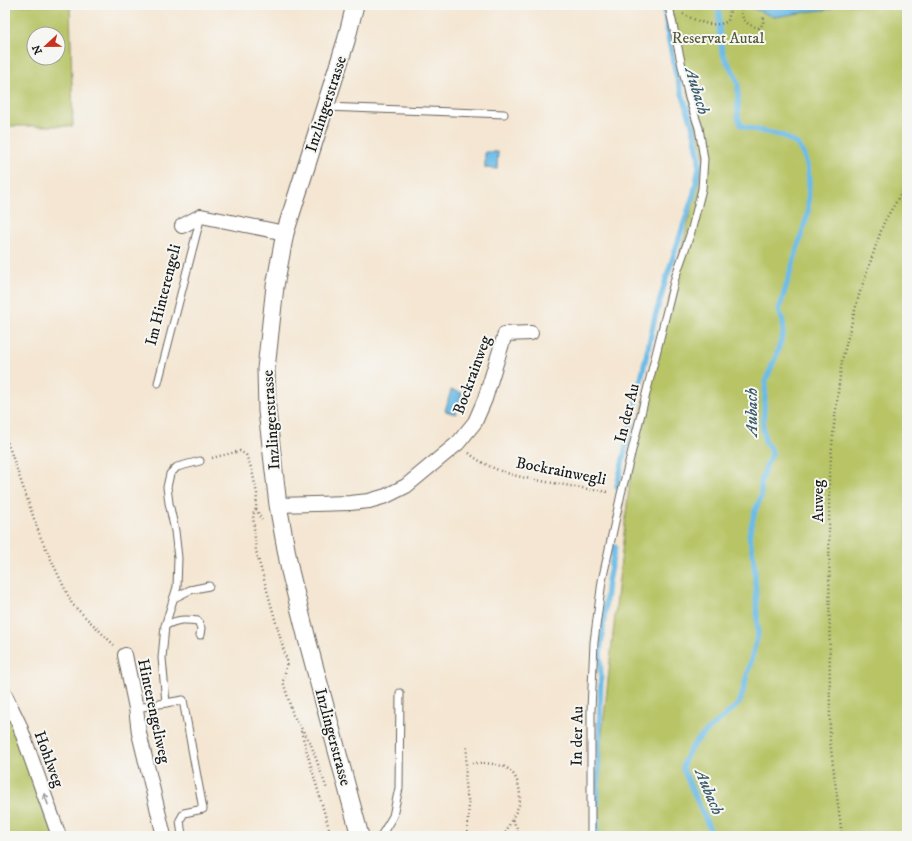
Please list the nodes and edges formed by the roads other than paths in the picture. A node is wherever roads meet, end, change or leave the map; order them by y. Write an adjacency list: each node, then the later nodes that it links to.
1 (354, 5): 3 (street, Inzlingerstrasse)
2 (669, 5): 26 (lane, In der Au)
3 (326, 107): 4 (lane); 7 (street, Inzlingerstrasse)
4 (504, 114)
5 (201, 216): 6 (street, Im Hinterengeli); 7 (street); 9 (lane, Im Hinterengeli)
6 (182, 226)
7 (285, 233): 11 (street, Inzlingerstrasse)
8 (532, 334): 11 (street, Bockrainweg)
9 (158, 383)
10 (200, 461): 13 (lane)
11 (278, 505): 24 (street, Inzlingerstrasse)
12 (209, 586): 13 (lane)
13 (174, 598): 14 (lane)
14 (165, 626): 15 (lane); 19 (lane)
15 (200, 635)
16 (125, 655): 20 (street, Hinterengeliweg)
17 (400, 693): 25 (lane)
18 (5, 695): 21 (street, Hohlweg, one-way to 18)
19 (166, 703): 20 (lane); 23 (lane)
20 (136, 708): 22 (street, Hinterengeliweg)
21 (59, 836)
22 (164, 836)
23 (182, 836)
24 (360, 836)
25 (381, 836)
26 (591, 836)

